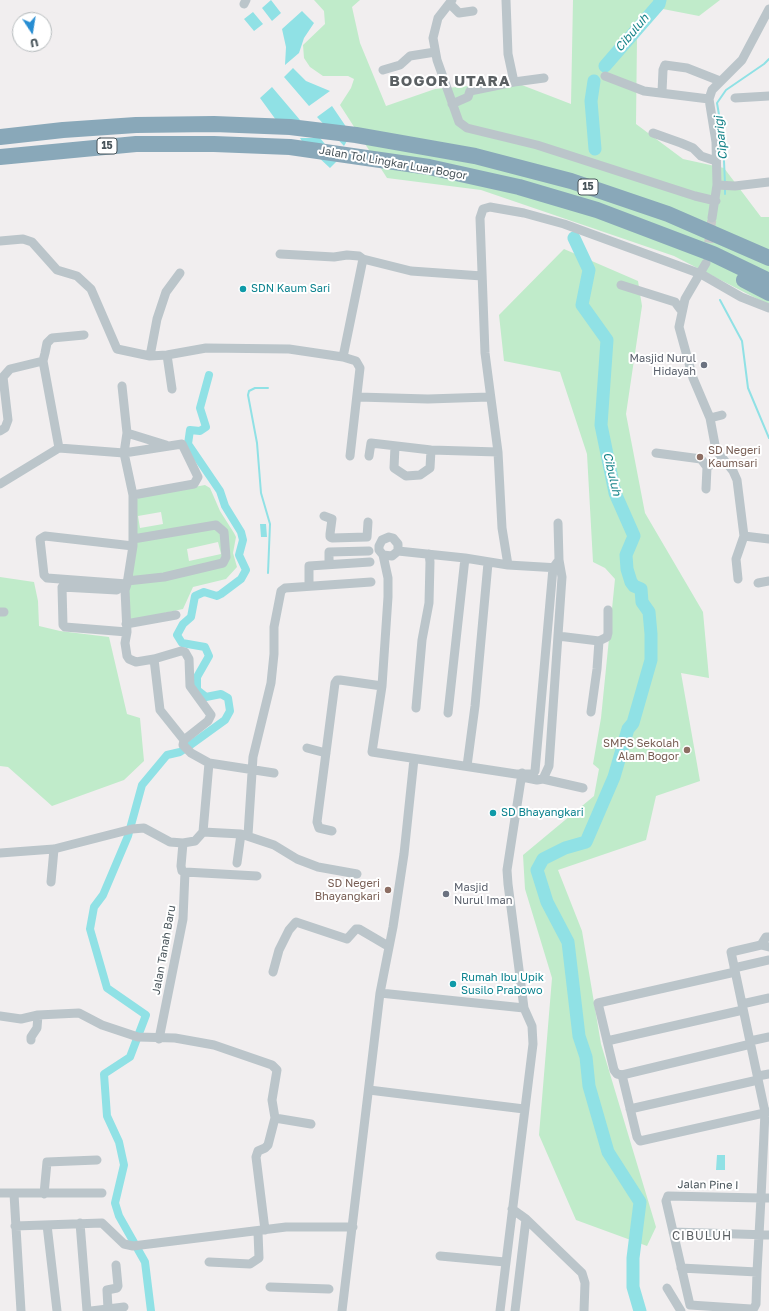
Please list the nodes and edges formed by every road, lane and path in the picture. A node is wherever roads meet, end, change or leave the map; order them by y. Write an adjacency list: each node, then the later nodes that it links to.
1 (506, 0): 10 (street)
2 (451, 2): 4 (street); 5 (street)
3 (769, 9): 9 (street)
4 (473, 11)
5 (435, 52): 6 (street); 15 (street)
6 (383, 70)
7 (605, 76): 11 (street)
8 (544, 78): 10 (street)
9 (720, 81): 11 (street); 14 (street)
10 (514, 82): 15 (street)
11 (662, 92): 14 (street)
12 (769, 96): 13 (street)
13 (735, 98)
14 (709, 99): 19 (street)
15 (452, 104): 22 (street)
16 (653, 133): 19 (street)
17 (0, 137): 27 (highway, Jalan Tol Lingkar Luar Bogor / 15)
18 (0, 157): 24 (highway, Jalan Tol Lingkar Luar Bogor / 15)
19 (716, 161): 21 (street)
20 (769, 182): 21 (street)
21 (719, 185): 22 (street)
22 (716, 201): 23 (street)
23 (712, 218)
24 (637, 224): 33 (highway, Jalan Tol Lingkar Luar Bogor / 15); 35 (highway)
25 (0, 241): 40 (street)
26 (280, 254): 28 (street)
27 (769, 258)
28 (363, 259): 32 (street); 41 (street)
29 (706, 263): 31 (street)
30 (180, 273): 40 (street)
31 (700, 274): 32 (street); 36 (street); 37 (street)
32 (482, 276): 46 (street)
33 (769, 281)
34 (621, 285): 37 (street)
35 (769, 293)
36 (769, 308)
37 (682, 310): 48 (street)
38 (84, 335): 42 (street)
39 (167, 355): 40 (street); 41 (street); 44 (street)
40 (150, 356)
41 (343, 357): 45 (street)
42 (43, 361): 49 (street); 53 (street)
43 (122, 386): 50 (street)
44 (172, 389)
45 (358, 397): 46 (street); 58 (street)
46 (490, 397): 55 (street)
47 (722, 415): 48 (street)
48 (710, 418): 60 (street)
49 (0, 430)
50 (128, 433): 51 (street); 56 (street)
51 (168, 446): 56 (street); 64 (street)
52 (395, 446): 54 (street); 54 (street); 59 (street)
53 (59, 448): 56 (street); 62 (street)
54 (432, 450): 55 (street)
55 (498, 452): 81 (street)
56 (124, 453): 64 (street)
57 (656, 453): 61 (street)
58 (350, 456)
59 (369, 456)
60 (722, 459): 61 (street); 68 (street)
61 (707, 467): 63 (street)
62 (0, 484)
63 (706, 489)
64 (133, 495): 71 (street)
65 (324, 516): 69 (street)
66 (368, 522): 69 (street)
67 (558, 523): 82 (street)
68 (744, 536): 70 (street); 83 (street)
69 (335, 538): 72 (street)
70 (769, 539)
71 (133, 542): 87 (street); 87 (street); 87 (street)
72 (337, 551): 73 (street); 80 (street)
73 (369, 551)
74 (398, 551): 75 (street); 76 (street); 76 (street)
75 (429, 554): 77 (street); 96 (street)
76 (383, 556): 95 (street)
77 (465, 558): 79 (street); 98 (street)
78 (370, 562): 80 (street)
79 (488, 563): 81 (street); 104 (street)
80 (329, 564): 88 (street)
81 (508, 565): 82 (street)
82 (558, 565): 92 (street); 107 (street)
83 (738, 579)
84 (769, 581): 86 (street)
85 (371, 582): 88 (street)
86 (758, 583)
87 (126, 585): 91 (street); 91 (street)
88 (309, 586): 105 (street)
89 (608, 610): 93 (street)
90 (176, 615): 91 (street)
91 (126, 628): 94 (street)
92 (558, 636): 93 (street); 108 (street)
93 (598, 641): 97 (street)
94 (154, 659): 99 (street); 99 (street)
95 (382, 686): 101 (street); 102 (street)
96 (416, 708)
97 (591, 712)
98 (448, 713)
99 (184, 743): 103 (street)
100 (307, 748): 101 (street)
101 (326, 752): 110 (street)
102 (414, 759): 104 (street); 122 (street)
103 (209, 763): 105 (street); 111 (street)
104 (467, 766): 107 (street)
105 (251, 771): 106 (street); 112 (street)
106 (274, 773)
107 (519, 775): 108 (street); 130 (street)
108 (543, 779): 109 (street)
109 (583, 788)
110 (332, 831)
111 (203, 832): 112 (street); 113 (street)
112 (245, 835): 116 (street); 118 (street)
113 (183, 844): 114 (street); 117 (street, Jalan Tanah Baru)
114 (54, 849): 115 (street); 120 (street)
115 (0, 853)
116 (237, 863)
117 (185, 872): 119 (street); 134 (street, Jalan Tanah Baru)
118 (357, 874)
119 (257, 876)
120 (51, 882)
121 (769, 937): 123 (street)
122 (388, 946): 126 (street); 127 (street)
123 (765, 946): 125 (street)
124 (769, 960): 125 (street)
125 (735, 970): 129 (street); 136 (street)
126 (273, 972)
127 (380, 993): 130 (street); 141 (street)
128 (769, 998): 129 (street)
129 (743, 1007): 136 (street); 137 (street)
130 (524, 1008): 142 (street)
131 (38, 1015): 132 (street); 134 (street); 135 (street)
132 (0, 1016)
133 (769, 1037): 137 (street)
134 (159, 1039): 145 (street)
135 (31, 1040)
136 (607, 1041): 139 (street)
137 (750, 1043): 139 (street); 140 (street)
138 (769, 1074): 140 (street)
139 (622, 1075): 143 (street)
140 (758, 1078): 143 (street); 144 (street)
141 (369, 1090): 142 (street); 158 (street)
142 (524, 1109): 153 (street)
143 (630, 1109): 144 (street)
144 (767, 1112): 152 (street)
145 (275, 1118): 146 (street); 159 (street)
146 (311, 1124)
147 (97, 1160): 151 (street)
148 (0, 1193): 150 (street)
149 (102, 1193): 151 (street)
150 (14, 1194): 151 (street); 157 (street)
151 (44, 1194)
152 (765, 1198): 160 (street, Jalan Pine I); 161 (street)
153 (512, 1209): 154 (street); 163 (street)
154 (526, 1219): 164 (street); 183 (street)
155 (80, 1223): 156 (street); 159 (street); 180 (street)
156 (47, 1224): 157 (street); 179 (street)
157 (15, 1226): 178 (street)
158 (353, 1227): 159 (street); 182 (street)
159 (261, 1231): 166 (street)
160 (673, 1232): 161 (street); 169 (street)
161 (759, 1234): 162 (street); 170 (street)
162 (769, 1235)
163 (506, 1252): 164 (street); 167 (street)
164 (521, 1254): 176 (street)
165 (440, 1256): 167 (street)
166 (209, 1262)
167 (505, 1262): 175 (street)
168 (116, 1265): 177 (street)
169 (681, 1268): 170 (street); 170 (street)
170 (757, 1272)
171 (270, 1286): 173 (street)
172 (667, 1288): 184 (street)
173 (329, 1289)
174 (124, 1307): 177 (street)
175 (500, 1308): 176 (street)
176 (515, 1308)
177 (108, 1309): 181 (street)
178 (20, 1311)
179 (56, 1311)
180 (87, 1311)
181 (91, 1311)
182 (342, 1311)
183 (584, 1311)
184 (681, 1311)

